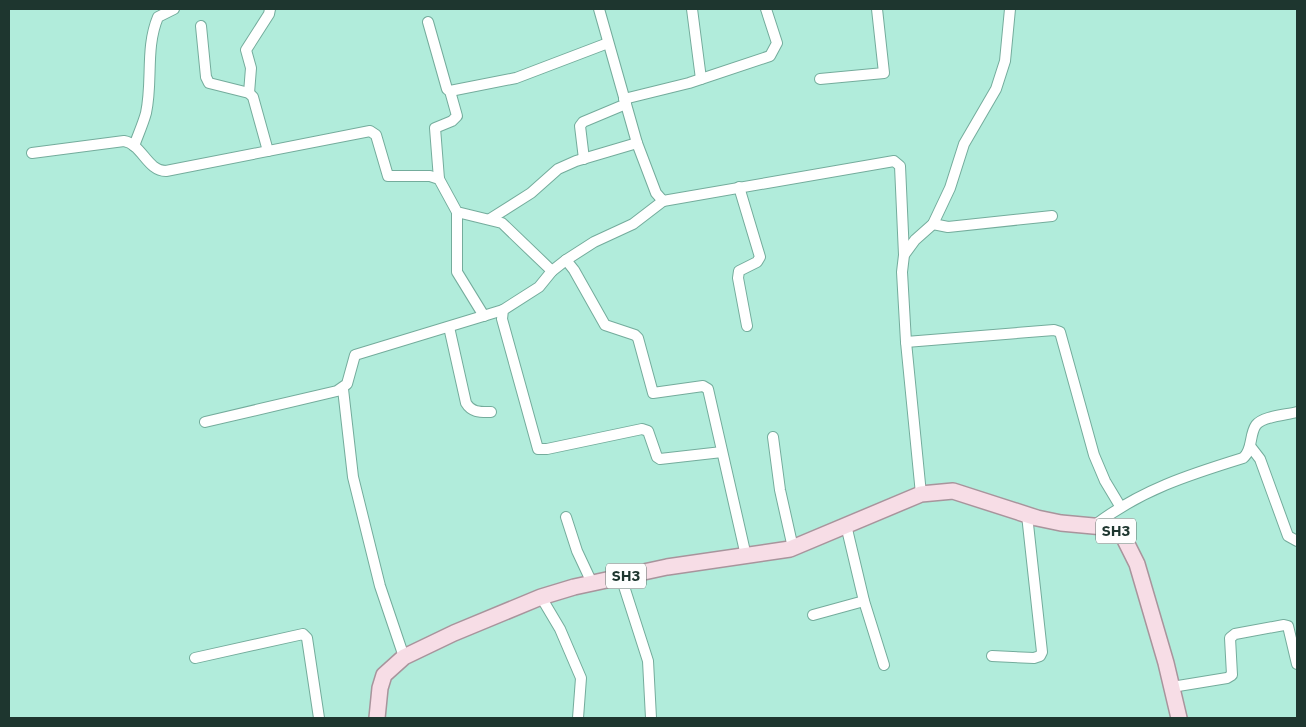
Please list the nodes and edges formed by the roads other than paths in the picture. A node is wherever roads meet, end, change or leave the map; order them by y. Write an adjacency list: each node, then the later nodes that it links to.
1 (174, 9): 17 (street)
2 (270, 9): 14 (street)
3 (599, 9): 10 (street)
4 (692, 9): 11 (street)
5 (766, 9): 11 (street)
6 (877, 9): 12 (street)
7 (1011, 9): 27 (street)
8 (428, 22): 13 (street)
9 (201, 26): 14 (street)
10 (608, 42): 13 (street); 15 (street)
11 (701, 79): 15 (street)
12 (820, 79)
13 (450, 91): 21 (street)
14 (249, 93): 18 (street)
15 (625, 102): 16 (street); 20 (street)
16 (637, 143): 20 (street); 23 (street)
17 (134, 146): 18 (street); 19 (street)
18 (268, 151): 21 (street)
19 (32, 153)
20 (584, 159): 26 (street)
21 (439, 180): 24 (street)
22 (739, 186): 23 (street); 28 (street); 33 (street)
23 (663, 201): 29 (street)
24 (457, 212): 26 (street); 32 (street)
25 (1052, 216): 27 (street)
26 (490, 219): 30 (street)
27 (933, 224): 28 (street)
28 (904, 255): 35 (street)
29 (566, 260): 30 (street); 42 (street)
30 (552, 271): 31 (street)
31 (503, 310): 32 (street); 42 (street)
32 (484, 316): 34 (street)
33 (747, 326)
34 (449, 327): 36 (street); 37 (street)
35 (906, 342): 43 (street); 44 (street)
36 (343, 389): 39 (street); 57 (street)
37 (491, 412)
38 (1297, 412): 41 (street)
39 (205, 422)
40 (772, 437): 50 (street)
41 (1250, 446): 44 (street); 49 (street)
42 (722, 452): 51 (street)
43 (921, 494): 45 (main road, SH3); 47 (main road, SH3)
44 (1120, 506): 48 (street)
45 (1027, 515): 48 (main road, SH3); 58 (street)
46 (566, 517): 53 (street)
47 (846, 525): 50 (main road, SH3); 55 (street)
48 (1095, 525): 62 (main road, SH3)
49 (1297, 541)
50 (794, 548): 51 (main road, SH3)
51 (746, 556): 52 (main road, SH3)
52 (620, 577): 53 (main road, SH3); 66 (street)
53 (592, 583): 54 (main road, SH3)
54 (541, 597): 57 (main road, SH3); 65 (street)
55 (864, 601): 56 (street); 61 (street)
56 (813, 616)
57 (404, 656): 64 (main road, SH3)
58 (992, 656)
59 (195, 658): 63 (street)
60 (1297, 664): 62 (street)
61 (884, 665)
62 (1172, 687): 67 (main road, SH3)
63 (319, 718)
64 (377, 718)
65 (578, 718)
66 (651, 718)
67 (1179, 718)

